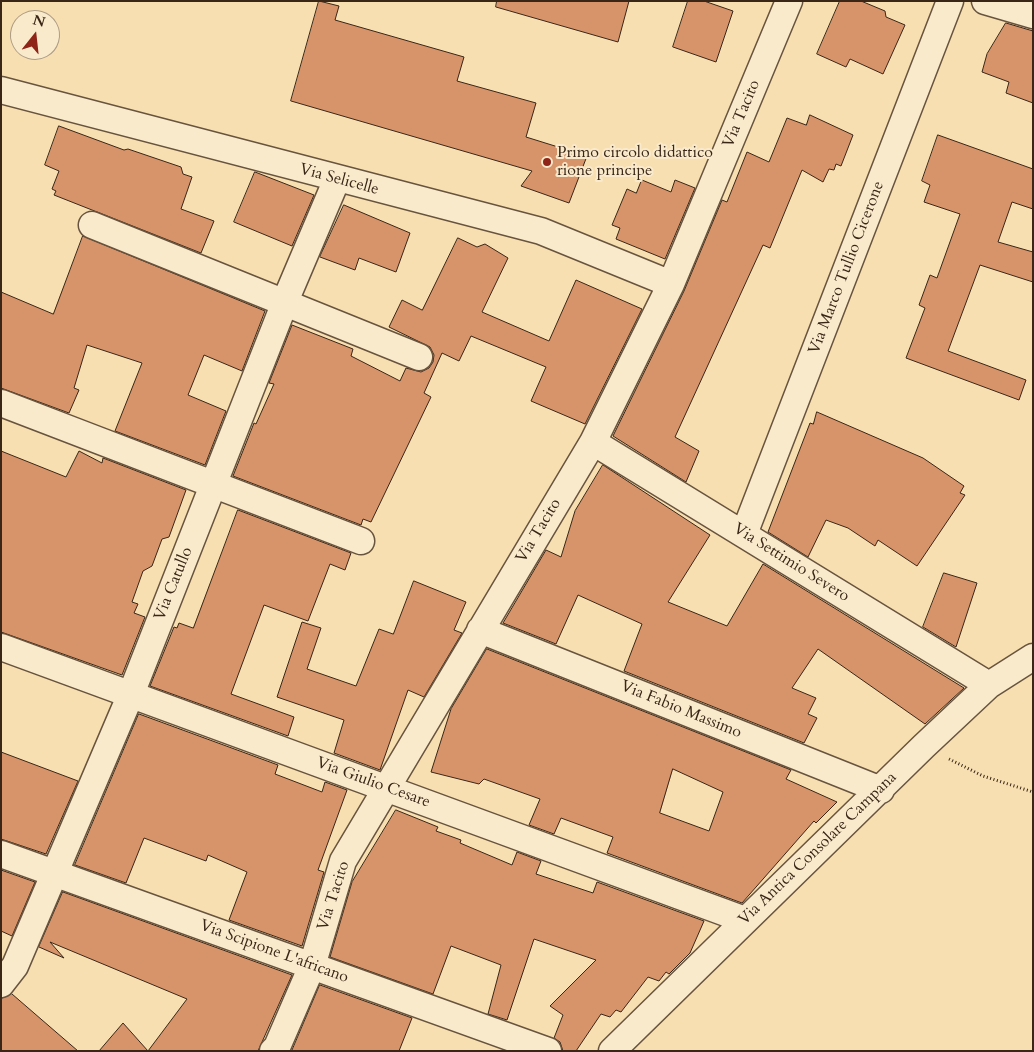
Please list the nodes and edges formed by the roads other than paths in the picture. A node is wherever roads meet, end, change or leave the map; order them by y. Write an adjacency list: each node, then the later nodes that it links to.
1 (789, 1): 8 (street, Via Tacito)
2 (950, 1): 14 (street, Via Marco Tullio Cicerone)
3 (985, 1): 4 (street)
4 (1033, 15)
5 (1, 90): 6 (street, Via Selicelle)
6 (337, 179): 8 (street, Via Selicelle); 9 (street, Via Catullo)
7 (92, 225): 9 (street)
8 (671, 284): 12 (street, Via Tacito)
9 (285, 303): 10 (street); 13 (street, Via Catullo)
10 (419, 357)
11 (1, 403): 13 (street)
12 (593, 442): 14 (street, Via Settimio Severo); 16 (street, Via Tacito)
13 (214, 483): 15 (street); 20 (street, Via Catullo)
14 (744, 534): 19 (street, Via Settimio Severo)
15 (361, 541)
16 (480, 630): 21 (street, Via Tacito); 22 (street, Via Fabio Massimo)
17 (1, 648): 20 (street, Via Giulio Cesare)
18 (1033, 657): 19 (street, Via Antica Consolare Campana)
19 (989, 685): 22 (street, Via Antica Consolare Campana)
20 (130, 694): 21 (street, Via Giulio Cesare); 24 (street, Via Catullo)
21 (387, 788): 25 (street, Via Giulio Cesare); 26 (street, Via Tacito)
22 (881, 790): 25 (street, Via Antica Consolare Campana)
23 (1, 854): 24 (street, Via Scipione L'africano)
24 (55, 873): 26 (street, Via Scipione L'africano); 27 (street, Via Catullo)
25 (745, 920): 30 (street, Via Antica Consolare Campana)
26 (312, 966): 28 (street, Via Tacito); 29 (street, Via Scipione L'africano)
27 (1, 984)
28 (272, 1051)
29 (548, 1051)
30 (612, 1051)

